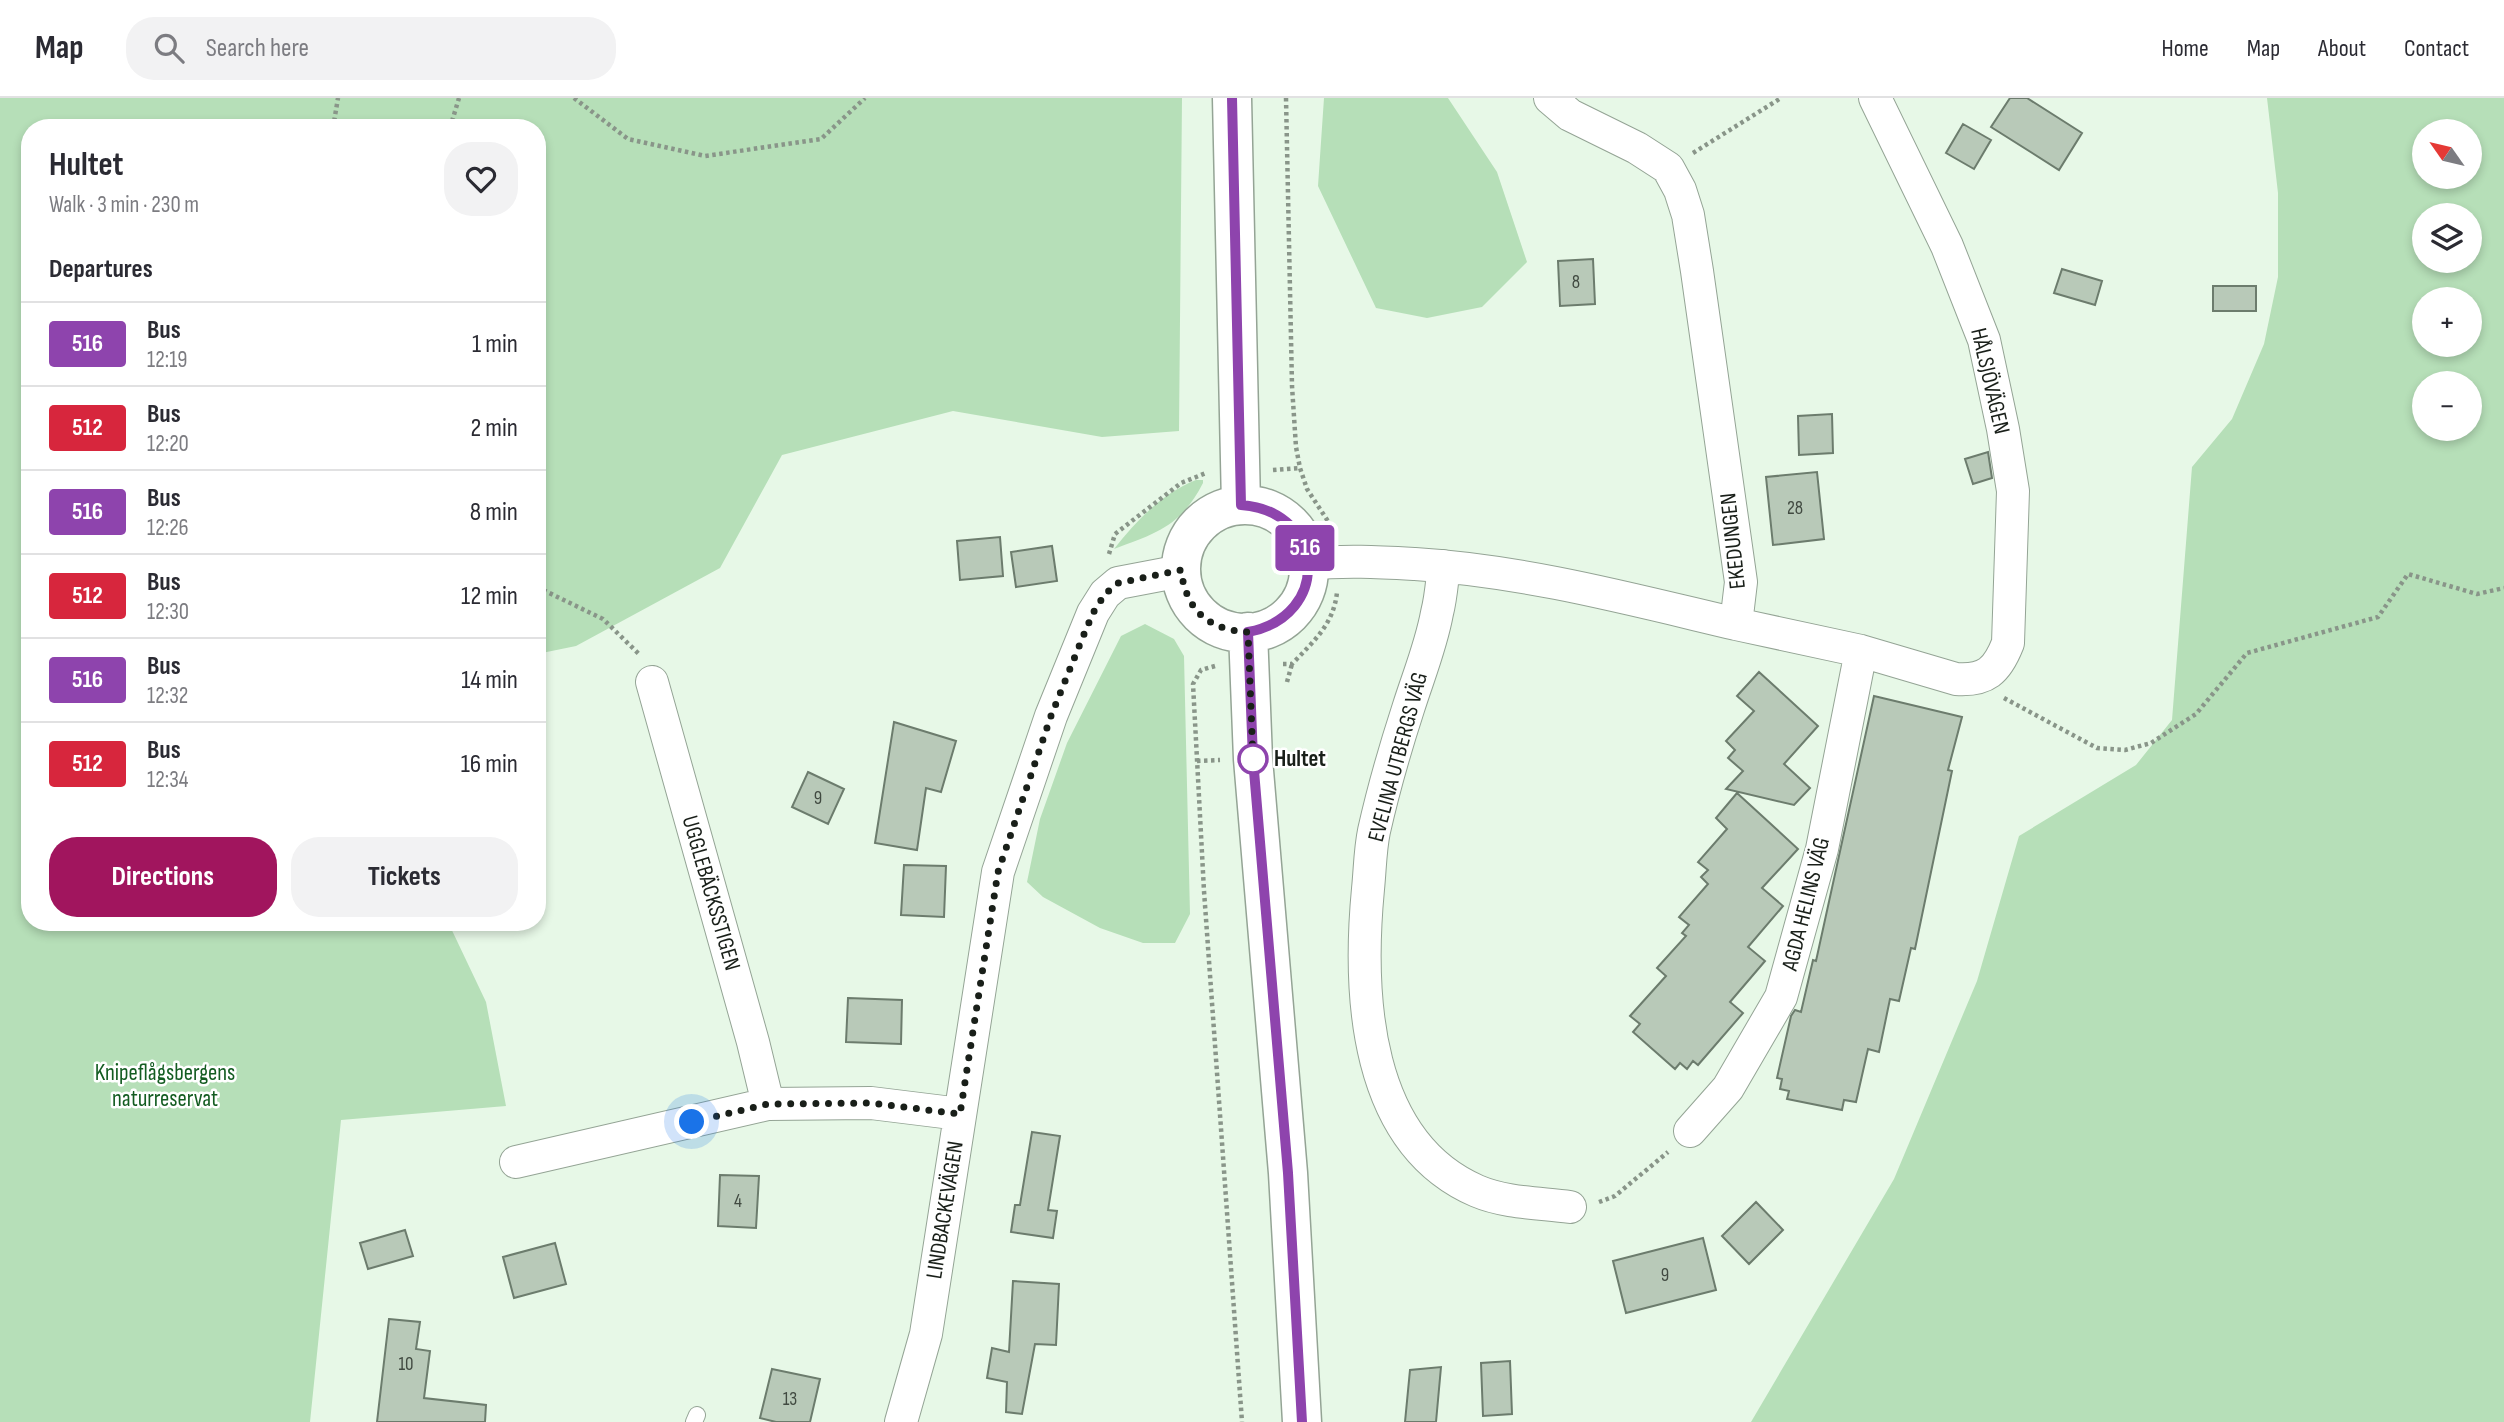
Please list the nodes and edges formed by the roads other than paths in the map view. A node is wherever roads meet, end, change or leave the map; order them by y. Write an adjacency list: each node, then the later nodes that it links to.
1 (1232, 98): 4 (street)
2 (1550, 98): 8 (street, EKEDUNGEN)
3 (1875, 98): 10 (street, HÅLSJÖVÄGEN)
4 (1241, 505): 5 (street); 7 (street)
5 (1308, 564): 6 (street, EKEDUNGEN); 9 (street)
6 (1444, 566): 8 (street, EKEDUNGEN); 16 (street, EVELINA UTBERGS VÄG)
7 (1181, 570): 9 (street); 13 (street, LINDBACKEVÄGEN)
8 (1736, 624): 10 (street)
9 (1248, 632): 18 (street)
10 (1861, 651): 14 (street, AGDA HELINS VÄG)
11 (652, 682): 12 (street, UGGLEBÄCKSSTIGEN)
12 (768, 1104): 13 (street); 15 (street)
13 (960, 1114): 17 (street, LINDBACKEVÄGEN)
14 (1690, 1131)
15 (516, 1162)
16 (1570, 1207)
17 (901, 1422)
18 (1302, 1422)

